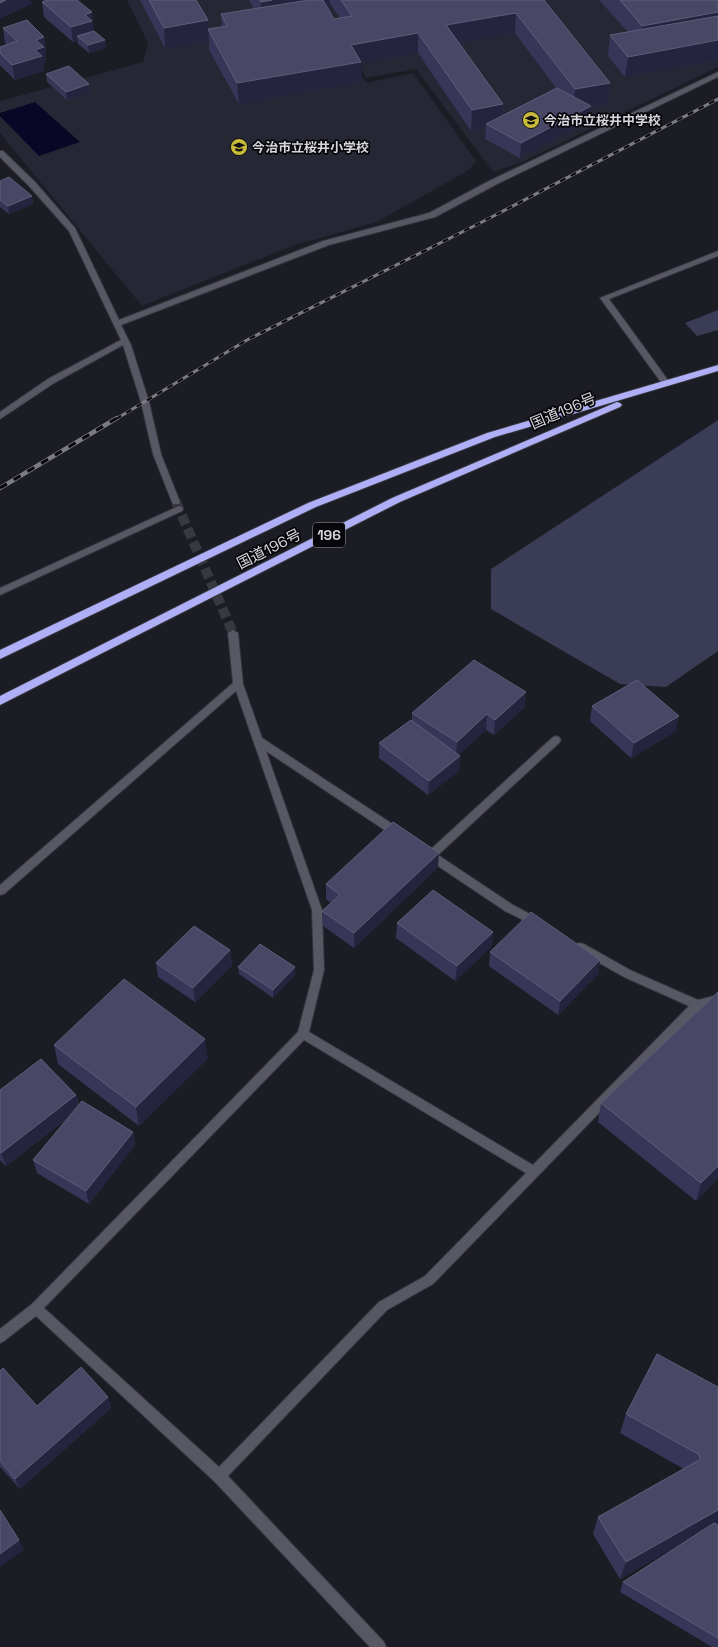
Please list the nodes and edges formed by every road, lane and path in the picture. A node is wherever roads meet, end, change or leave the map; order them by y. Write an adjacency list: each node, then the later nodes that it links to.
1 (718, 74): 4 (street)
2 (0, 153): 4 (street)
3 (718, 253): 7 (street)
4 (117, 324): 5 (street)
5 (125, 341): 8 (street); 9 (street)
6 (718, 368): 7 (highway, 国道196号 / 196)
7 (666, 383): 11 (highway, 国道196号 / 196); 13 (highway, 国道196号 / 196)
8 (0, 416)
9 (0, 592)
10 (234, 633): 12 (street)
11 (0, 655)
12 (238, 684): 14 (street); 19 (street)
13 (0, 701)
14 (257, 740): 16 (street); 24 (street)
15 (556, 740): 18 (street)
16 (405, 838)
17 (418, 847): 18 (street)
18 (431, 855): 20 (street)
19 (0, 891)
20 (549, 930)
21 (569, 941): 23 (street)
22 (718, 1000): 23 (street)
23 (697, 1005): 25 (street)
24 (303, 1034): 25 (street); 26 (street)
25 (535, 1172): 28 (street)
26 (36, 1308): 27 (street); 28 (street)
27 (0, 1337)
28 (219, 1476): 29 (street)
29 (379, 1647)

